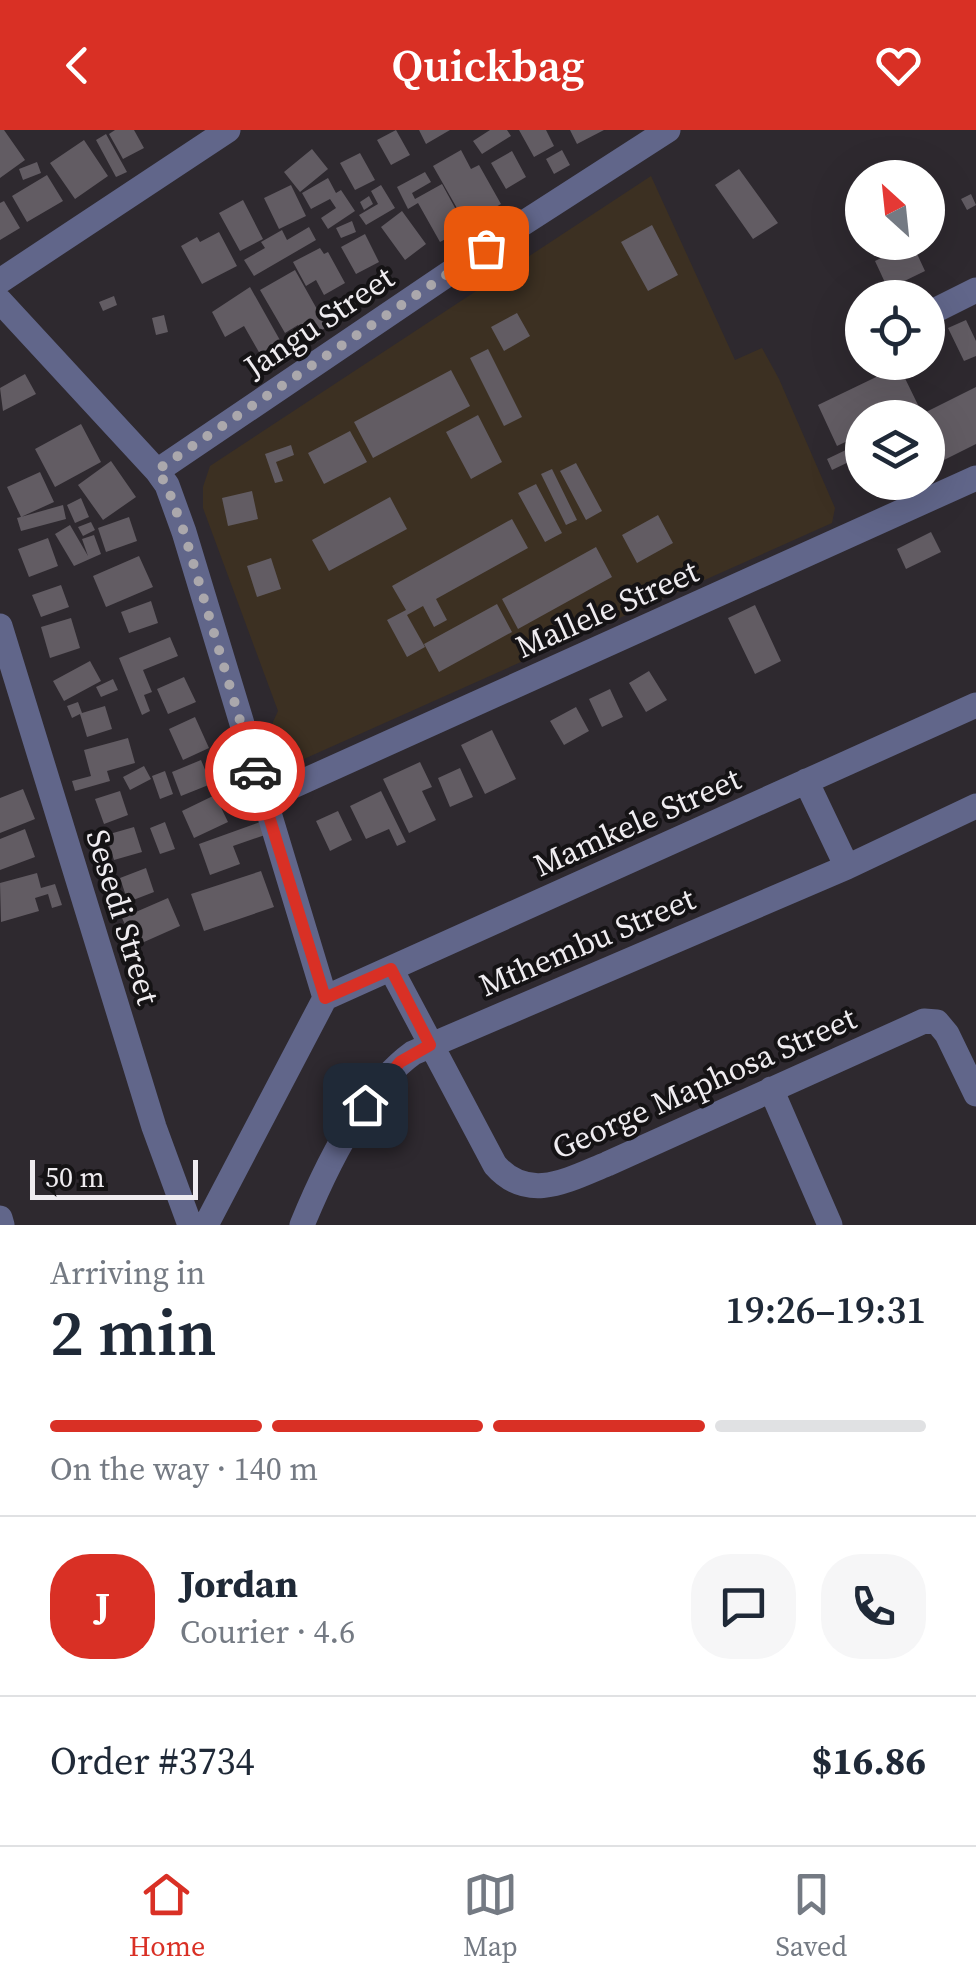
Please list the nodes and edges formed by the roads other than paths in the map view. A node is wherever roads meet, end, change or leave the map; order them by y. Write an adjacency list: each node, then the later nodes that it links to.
1 (228, 130): 3 (street)
2 (668, 130): 7 (street, Jangu Street)
3 (0, 281)
4 (976, 290): 6 (street)
5 (0, 300): 7 (street)
6 (945, 306)
7 (157, 470): 12 (street)
8 (976, 478): 12 (street, Mallele Street)
9 (0, 626): 20 (street, Sesedi Street)
10 (976, 705): 11 (street, Mamkele Street)
11 (806, 781): 14 (street); 15 (street, Mamkele Street)
12 (264, 799): 16 (street)
13 (976, 806): 14 (street, Mthembu Street)
14 (846, 867): 17 (street, Mthembu Street)
15 (391, 969): 16 (street, Mamkele Street); 17 (street, George Maphosa Street)
16 (325, 998): 21 (street)
17 (430, 1045): 18 (street, George Maphosa Street); 22 (street, Mthembu Street)
18 (772, 1089): 19 (street, George Maphosa Street); 23 (street)
19 (976, 1094)
20 (190, 1225)
21 (206, 1225)
22 (302, 1225)
23 (830, 1225)

